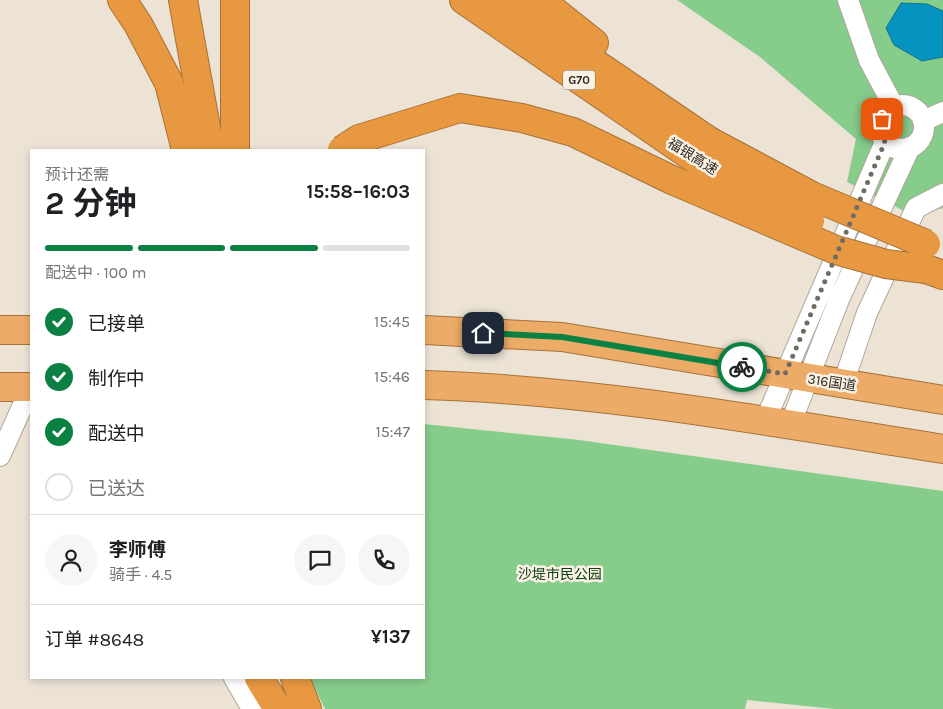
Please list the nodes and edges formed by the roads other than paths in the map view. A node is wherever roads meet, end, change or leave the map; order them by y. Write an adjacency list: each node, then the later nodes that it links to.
1 (122, 0): 13 (highway)
2 (183, 0): 14 (highway)
3 (235, 0): 15 (highway)
4 (464, 0): 17 (highway, 福银高速 / G70)
5 (502, 0): 17 (highway, 福银高速 / G70)
6 (540, 0): 17 (highway)
7 (848, 0): 8 (street)
8 (894, 107): 10 (street); 11 (street)
9 (943, 112): 10 (street)
10 (923, 121): 12 (street)
11 (885, 142): 12 (street); 23 (street)
12 (910, 147): 23 (street)
13 (186, 149)
14 (208, 149)
15 (236, 149)
16 (344, 149): 19 (highway, bridge)
17 (702, 150): 19 (highway, 福银高速 / G70, bridge)
18 (943, 194): 24 (street)
19 (935, 260)
20 (0, 330): 21 (highway)
21 (30, 330)
22 (425, 330): 23 (highway, 316国道)
23 (797, 376): 24 (highway, 316国道); 30 (street)
24 (843, 384): 29 (highway, 316国道)
25 (425, 385): 30 (highway)
26 (0, 386): 27 (highway)
27 (30, 387)
28 (30, 389): 32 (street)
29 (943, 400)
30 (777, 423): 31 (highway)
31 (943, 449)
32 (0, 456)
33 (235, 679): 37 (street)
34 (261, 679): 38 (highway)
35 (277, 679): 39 (highway)
36 (295, 679): 40 (highway)
37 (252, 709)
38 (278, 709)
39 (294, 709)
40 (307, 709)

